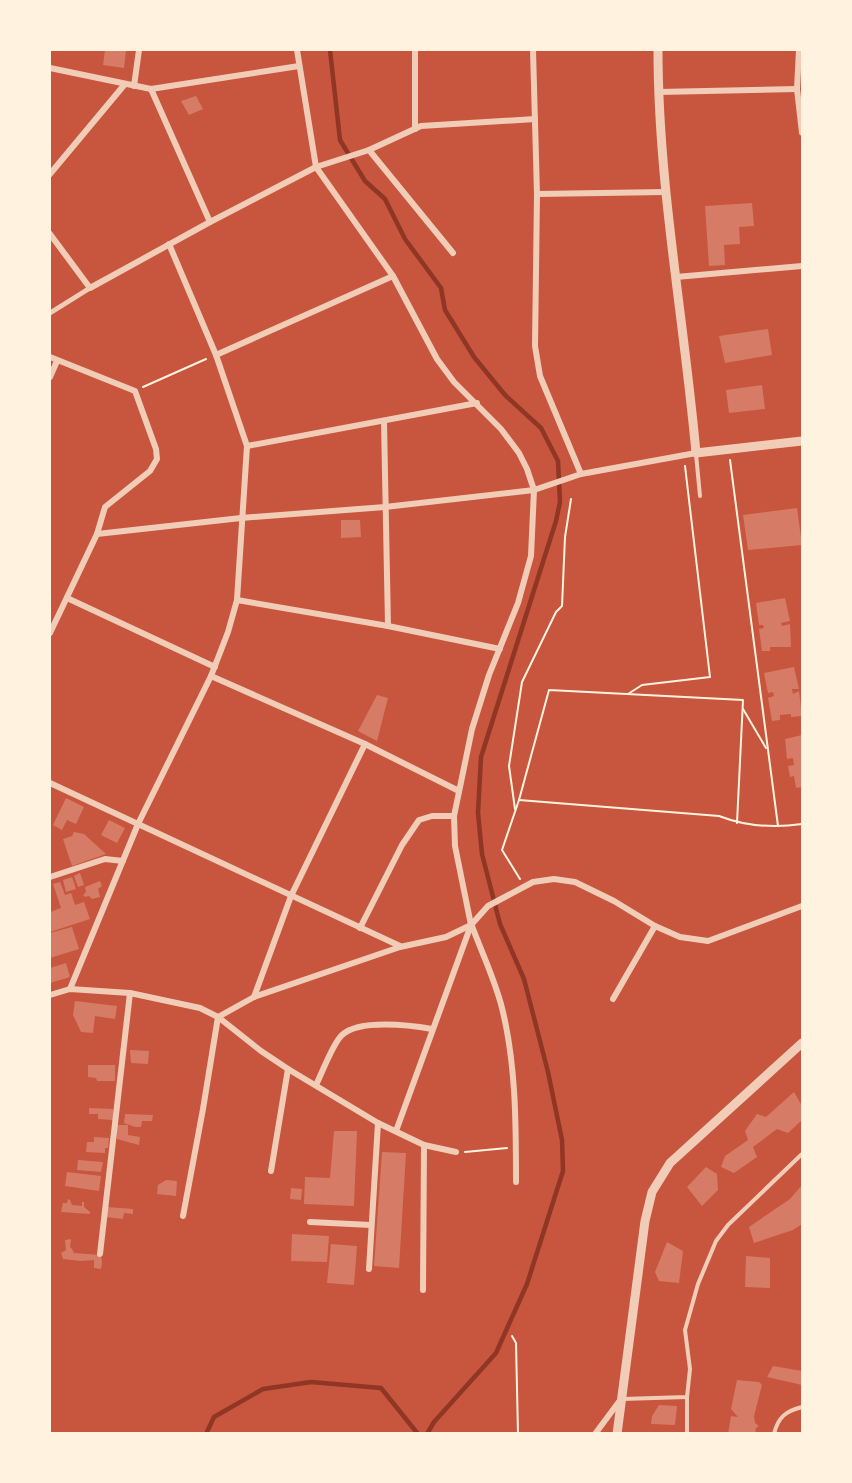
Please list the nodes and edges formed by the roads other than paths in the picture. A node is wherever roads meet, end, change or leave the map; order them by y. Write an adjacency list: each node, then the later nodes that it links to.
1 (140, 50): 10 (street)
2 (297, 50): 7 (street)
3 (415, 50): 15 (street)
4 (533, 50): 14 (street)
5 (658, 50): 13 (street)
6 (799, 50): 12 (street)
7 (299, 66): 11 (street); 18 (street)
8 (50, 68): 9 (street)
9 (124, 84): 10 (street); 19 (street)
10 (134, 86): 11 (street)
11 (151, 89): 22 (street)
12 (796, 89): 13 (street); 16 (street)
13 (658, 92): 20 (street)
14 (535, 119): 15 (street); 21 (street)
15 (415, 129): 17 (street)
16 (802, 133)
17 (366, 151): 18 (street); 25 (street)
18 (316, 167): 22 (street); 27 (street)
19 (50, 174)
20 (665, 192): 21 (street); 28 (street)
21 (537, 194): 40 (street)
22 (210, 222): 24 (street)
23 (50, 234): 29 (street)
24 (169, 244): 29 (street); 31 (street)
25 (453, 254)
26 (802, 266): 28 (street)
27 (393, 276): 31 (street); 35 (street)
28 (676, 277): 39 (street)
29 (90, 288): 30 (street)
30 (50, 313)
31 (216, 355): 38 (street)
32 (50, 357): 33 (street)
33 (57, 360): 34 (street); 45 (street)
34 (50, 377)
35 (477, 403): 36 (street); 41 (street)
36 (384, 422): 38 (street); 43 (street)
37 (802, 441): 39 (street)
38 (247, 446): 44 (street)
39 (696, 453): 40 (street); 42 (lane)
40 (581, 474): 41 (street)
41 (534, 490): 43 (street); 50 (street)
42 (700, 496)
43 (385, 507): 44 (street); 48 (street)
44 (242, 518): 45 (street); 47 (street)
45 (97, 534): 46 (street)
46 (67, 597): 49 (street); 51 (street)
47 (237, 600): 48 (street); 51 (street)
48 (388, 626): 50 (street)
49 (50, 633)
50 (500, 649): 55 (street)
51 (215, 666): 52 (street)
52 (212, 676): 53 (street); 57 (street)
53 (365, 744): 55 (street); 60 (street)
54 (50, 783): 57 (street)
55 (459, 791): 56 (street)
56 (454, 816): 62 (street); 64 (street)
57 (138, 824): 58 (street); 60 (street)
58 (123, 861): 59 (street); 66 (street)
59 (50, 877)
60 (291, 896): 64 (street); 69 (street)
61 (802, 906): 63 (street)
62 (471, 925): 63 (street); 65 (street); 72 (street); 82 (street)
63 (655, 926): 70 (street)
64 (360, 928): 65 (street)
65 (400, 946): 69 (street)
66 (70, 989): 67 (street); 68 (street)
67 (130, 993): 71 (street); 86 (street)
68 (50, 995)
69 (254, 997): 71 (street)
70 (613, 999)
71 (218, 1017): 74 (street); 83 (street)
72 (432, 1029): 75 (street); 77 (street)
73 (802, 1044): 90 (street)
74 (288, 1070): 75 (street); 81 (street)
75 (316, 1085): 76 (street)
76 (378, 1123): 77 (street); 85 (street)
77 (396, 1131): 78 (street)
78 (424, 1145): 79 (street); 88 (street)
79 (456, 1152)
80 (802, 1154): 89 (lane)
81 (271, 1170)
82 (516, 1182)
83 (183, 1216)
84 (310, 1222): 85 (street)
85 (372, 1225): 87 (street)
86 (100, 1254)
87 (369, 1269)
88 (423, 1290)
89 (687, 1397): 90 (lane); 94 (lane)
90 (621, 1399): 92 (street); 93 (street)
91 (802, 1407): 95 (lane)
92 (596, 1434)
93 (617, 1434)
94 (687, 1434)
95 (774, 1434)

